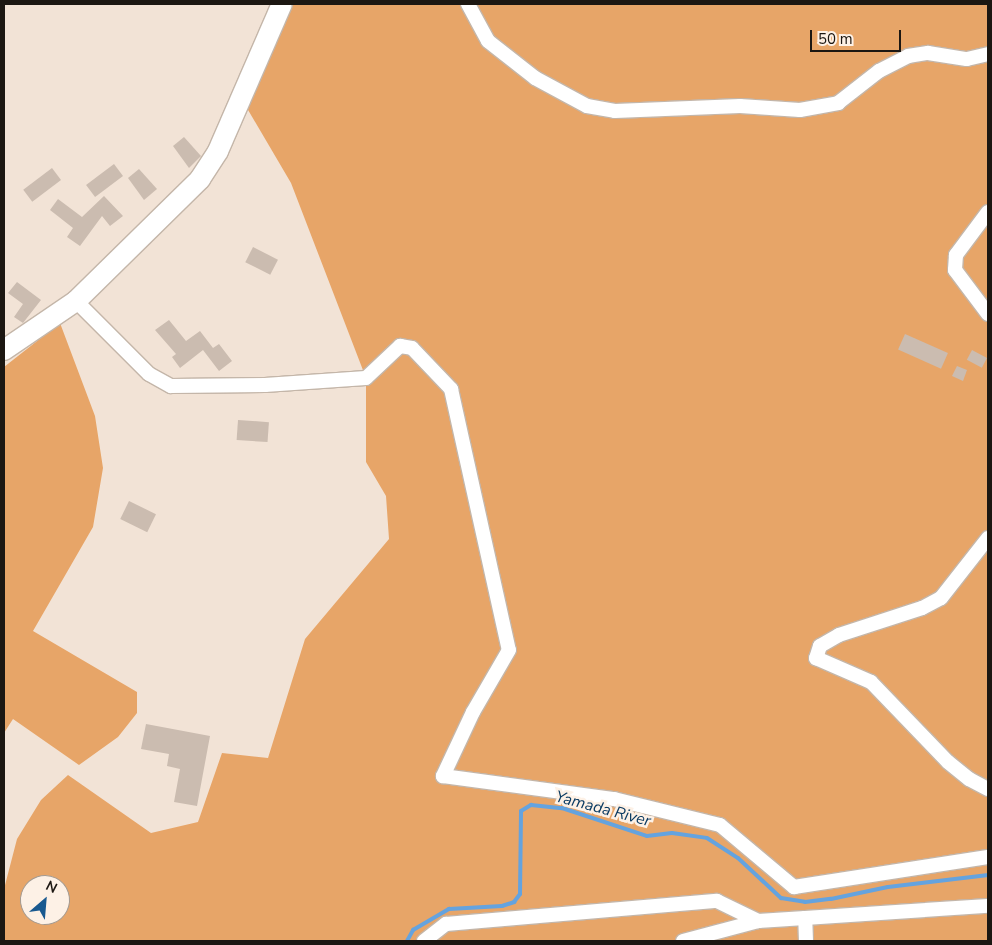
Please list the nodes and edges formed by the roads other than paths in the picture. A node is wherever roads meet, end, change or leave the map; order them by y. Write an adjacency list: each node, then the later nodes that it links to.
1 (282, 4): 5 (street)
2 (468, 4): 3 (street)
3 (988, 54)
4 (988, 212): 6 (street)
5 (76, 301): 7 (street); 10 (street)
6 (988, 314)
7 (4, 350)
8 (988, 538): 9 (street)
9 (988, 789)
10 (988, 857)
11 (988, 906): 12 (street)
12 (805, 918): 13 (street); 16 (street)
13 (758, 921): 14 (street); 15 (street)
14 (424, 941)
15 (683, 941)
16 (806, 941)

